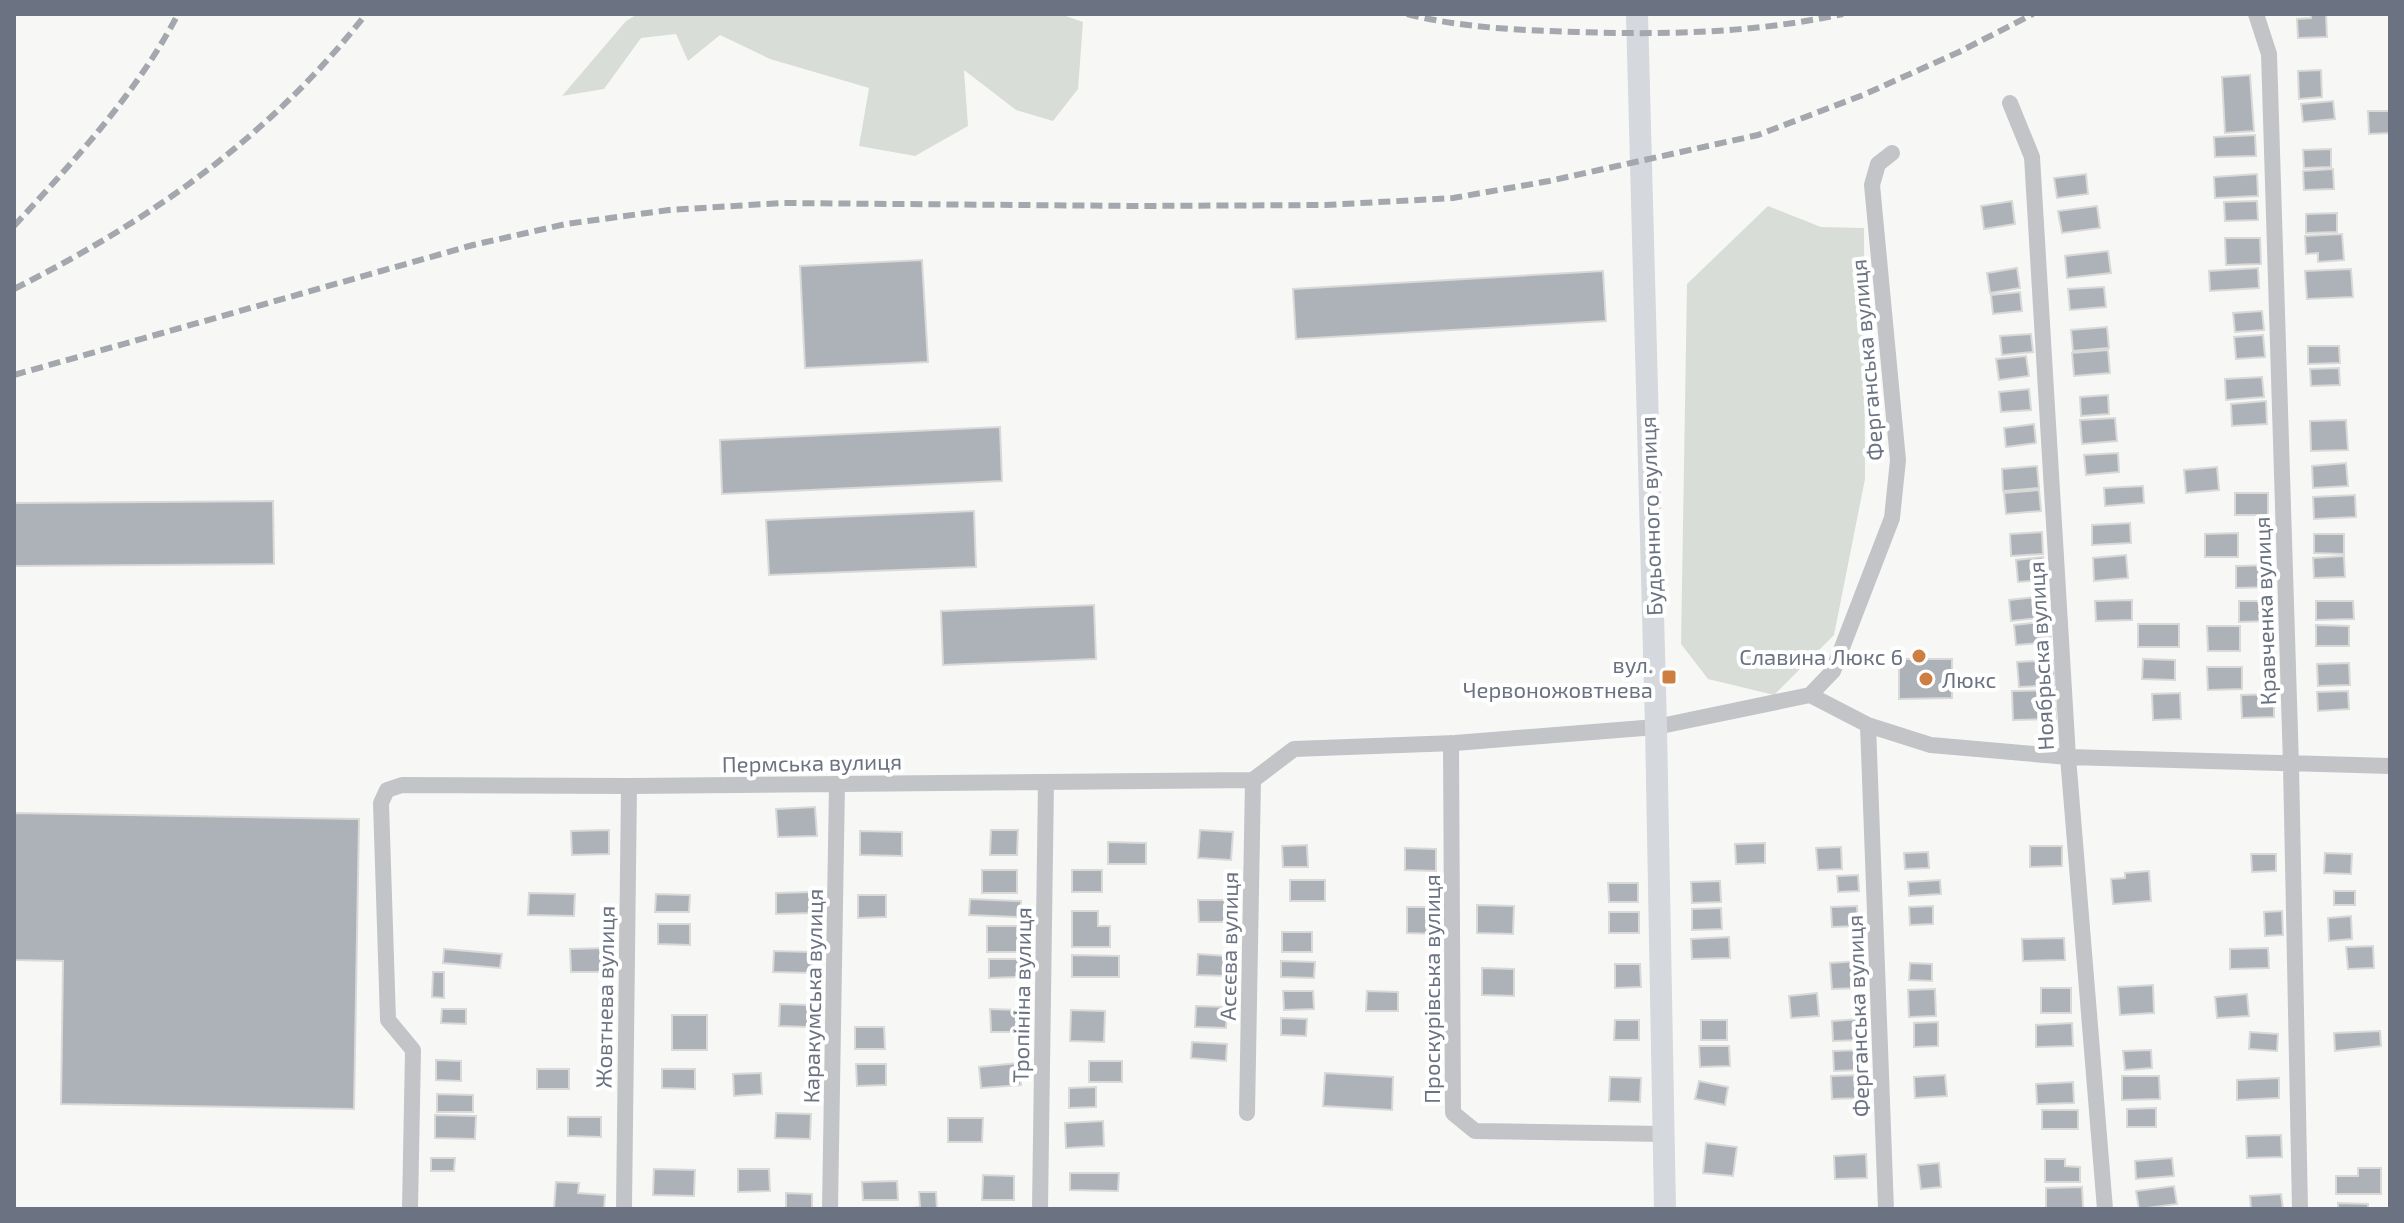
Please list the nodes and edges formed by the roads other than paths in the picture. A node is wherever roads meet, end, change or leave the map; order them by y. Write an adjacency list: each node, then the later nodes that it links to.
1 (1637, 14): 7 (main road, Будьонного вулиця)
2 (2256, 14): 10 (street, Кравченка вулиця)
3 (2010, 103): 9 (street, Ноябрьска вулиця)
4 (1892, 153): 5 (street, Ферганська вулиця)
5 (1810, 695): 6 (street); 7 (street)
6 (1868, 725): 9 (street); 23 (street, Ферганська вулиця)
7 (1656, 727): 8 (street); 17 (main road, Будьонного вулиця)
8 (1451, 743): 12 (street); 17 (street, Проскурівська вулиця)
9 (2068, 757): 10 (street); 24 (street, Ноябрьска вулиця)
10 (2291, 765): 11 (street); 25 (street, Кравченка вулиця)
11 (2390, 766)
12 (1253, 780): 13 (street, Пермська вулиця); 16 (street, Асєєва вулиця)
13 (1046, 782): 14 (street, Пермська вулиця); 21 (street, Тропініна вулиця)
14 (837, 784): 15 (street, Пермська вулиця); 20 (street, Каракумська вулиця)
15 (629, 786): 18 (street, Пермська вулиця); 19 (street, Жовтнева вулиця)
16 (1247, 1113)
17 (1664, 1134): 22 (main road, Будьонного вулиця)
18 (410, 1209)
19 (624, 1209)
20 (830, 1209)
21 (1040, 1209)
22 (1665, 1209)
23 (1886, 1209)
24 (2105, 1209)
25 (2300, 1209)

